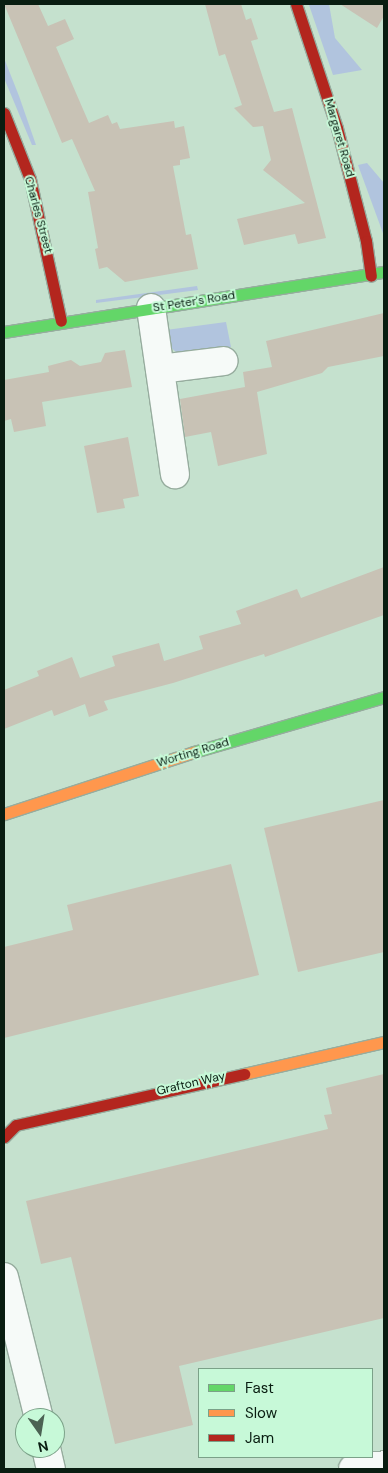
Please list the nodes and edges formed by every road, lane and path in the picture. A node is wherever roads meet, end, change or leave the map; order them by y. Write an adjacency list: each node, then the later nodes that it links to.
1 (296, 4): 4 (street, Margaret Road)
2 (4, 113): 6 (street, Charles Street)
3 (384, 272): 4 (street, St Peter's Road)
4 (371, 276): 5 (street, St Peter's Road)
5 (151, 308): 6 (street, St Peter's Road); 9 (street)
6 (62, 321): 7 (street, St Peter's Road)
7 (4, 332)
8 (224, 361): 9 (street)
9 (160, 369): 10 (street)
10 (175, 474)
11 (384, 697): 12 (street, Worting Road)
12 (4, 814)
13 (384, 1042): 14 (street, Grafton Way)
14 (4, 1138)
15 (4, 1277): 16 (street)
16 (37, 1408)
17 (384, 1465): 18 (street)
18 (353, 1469)

